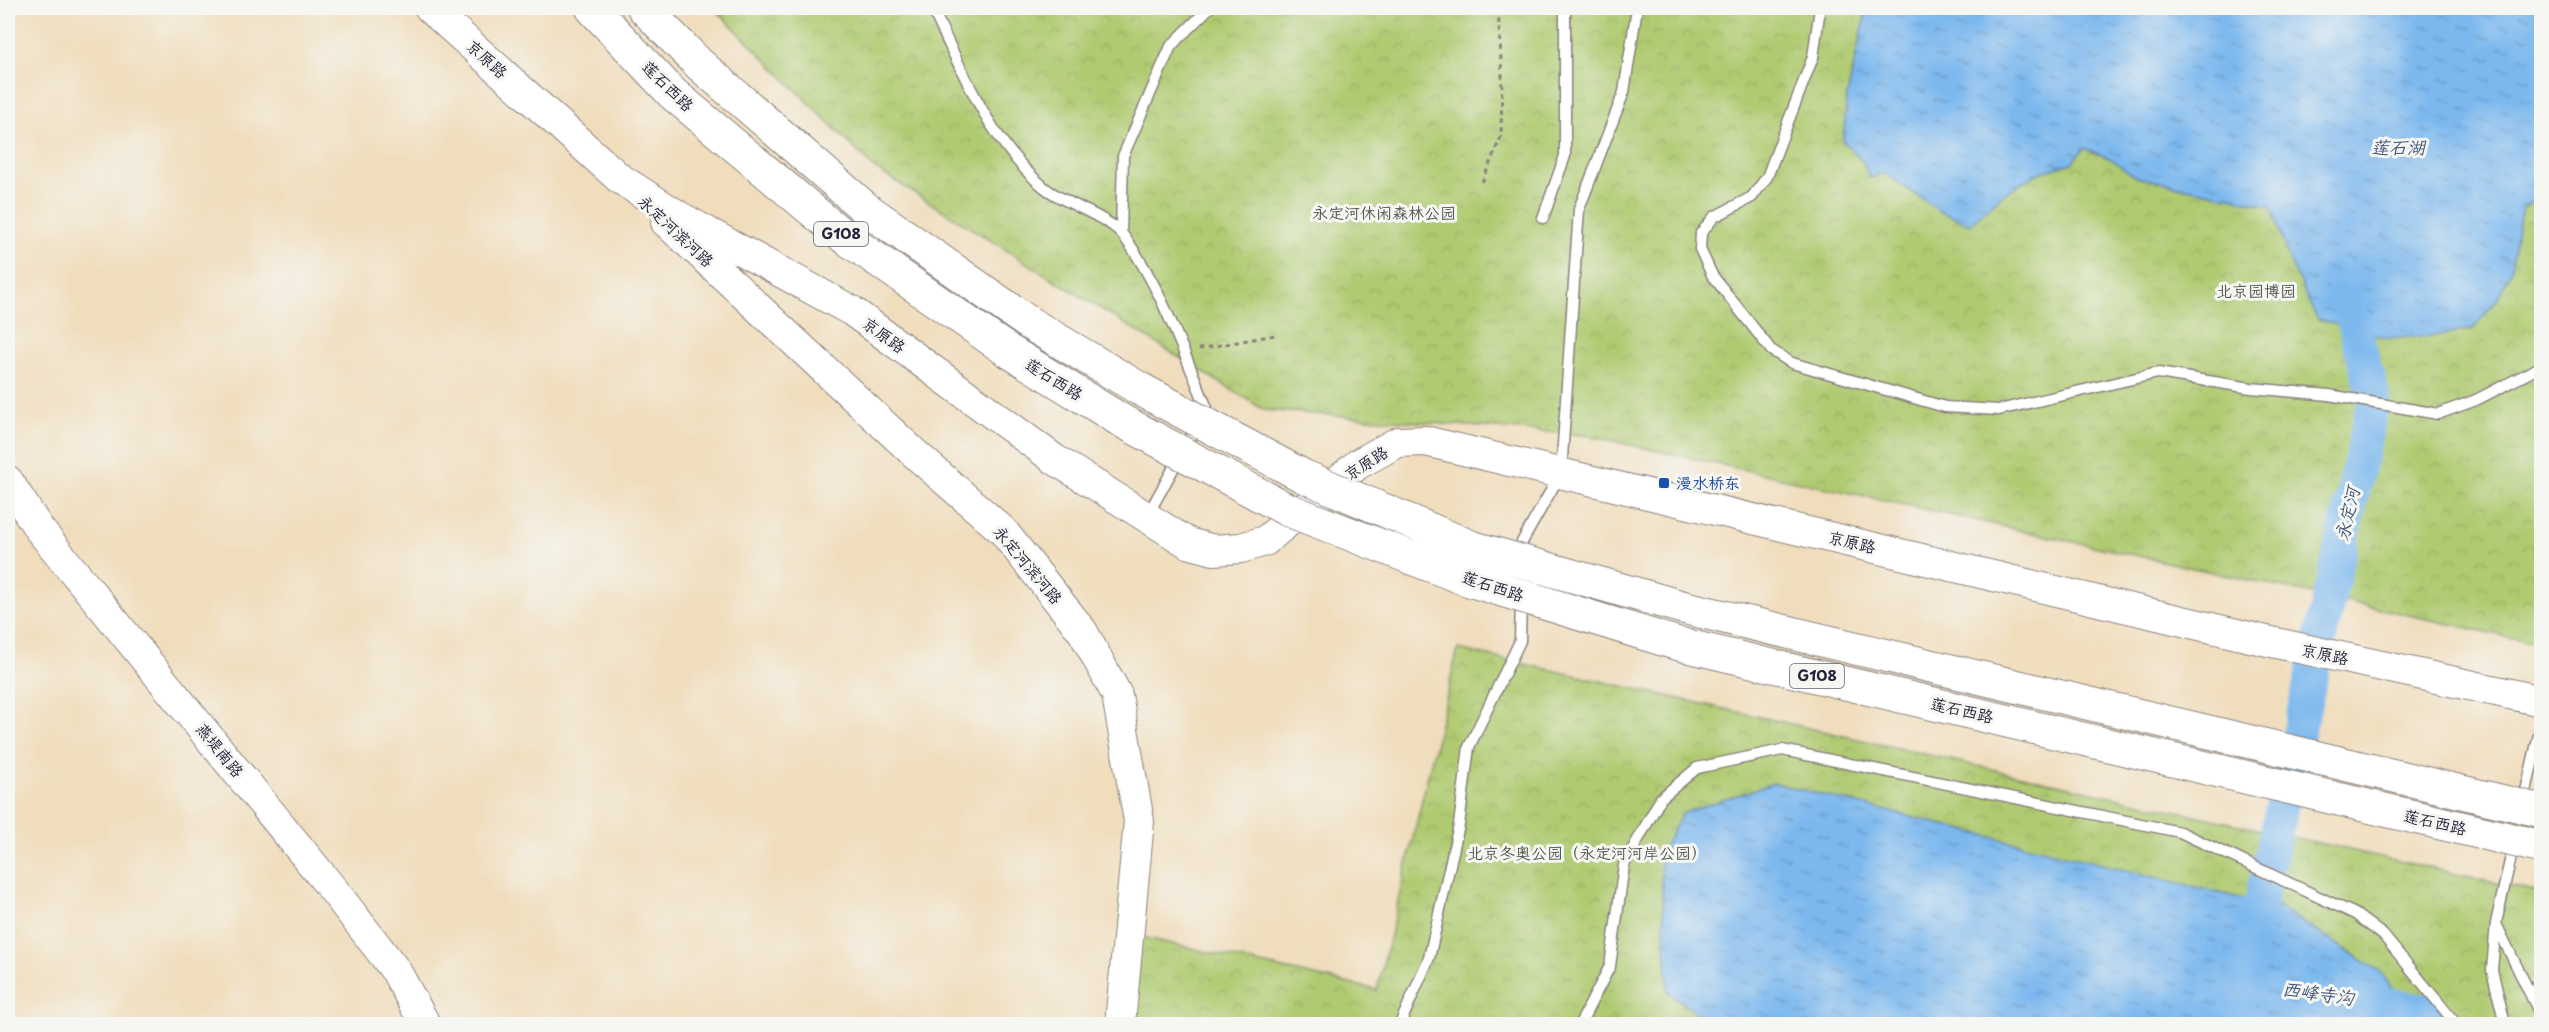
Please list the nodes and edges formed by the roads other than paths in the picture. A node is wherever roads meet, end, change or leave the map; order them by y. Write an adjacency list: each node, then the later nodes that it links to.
1 (430, 8): 9 (street, 京原路)
2 (592, 8): 19 (highway, 莲石西路 / G108, bridge)
3 (644, 8): 19 (highway, 莲石西路 / G108, bridge)
4 (932, 8): 11 (lane)
5 (1209, 8): 11 (lane)
6 (1564, 8): 10 (lane)
7 (1637, 8): 13 (lane)
8 (1820, 8): 12 (lane)
9 (619, 178): 16 (street, 京原路); 24 (street, 永定河滨河路)
10 (1544, 218)
11 (1121, 233): 16 (lane)
12 (2541, 366)
13 (1561, 473): 16 (street, 京原路); 17 (street, 京原路); 25 (lane)
14 (8, 481): 23 (street, 燕堤南路)
15 (8, 508): 22 (street, 燕堤南路)
16 (1147, 517)
17 (2541, 701)
18 (2541, 721): 19 (lane)
19 (2529, 828): 20 (lane)
20 (2496, 923): 21 (lane); 28 (lane)
21 (2541, 1018)
22 (405, 1024)
23 (425, 1024)
24 (1120, 1024)
25 (1400, 1024)
26 (1580, 1024): 27 (lane)
27 (2456, 1024)
28 (2505, 1024)

